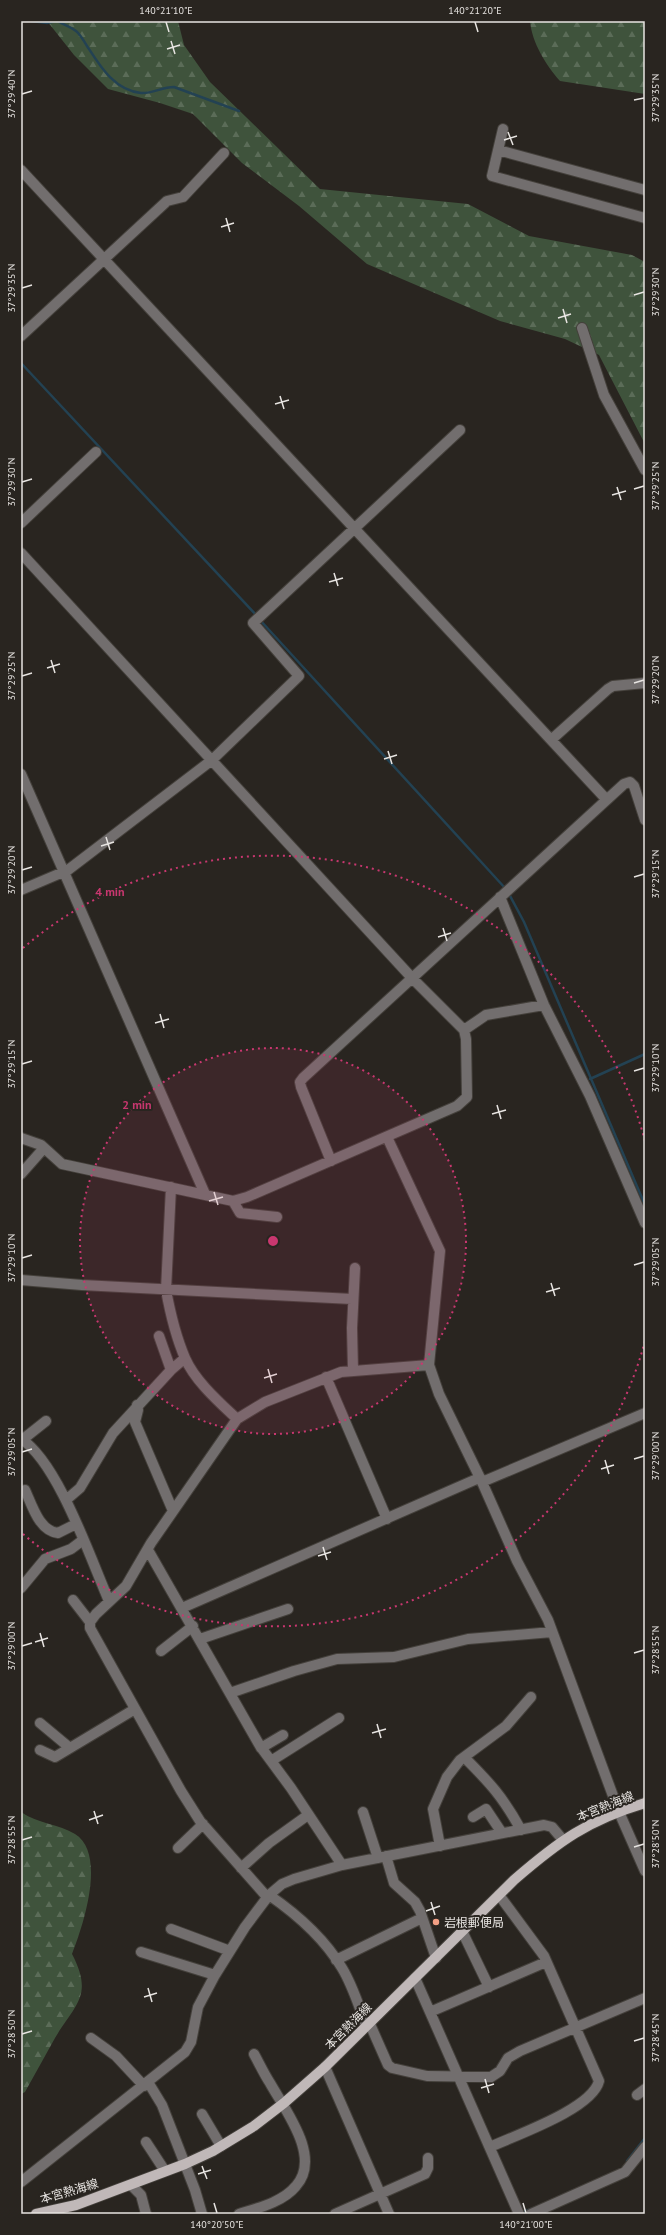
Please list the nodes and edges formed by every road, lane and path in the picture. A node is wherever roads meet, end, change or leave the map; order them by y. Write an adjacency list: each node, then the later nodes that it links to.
1 (503, 129): 2 (street)
2 (498, 150): 5 (street); 6 (street)
3 (224, 153): 7 (street)
4 (21, 170): 7 (street)
5 (645, 190)
6 (645, 218)
7 (104, 260): 9 (street); 14 (street)
8 (582, 328): 12 (street)
9 (21, 336)
10 (460, 430): 14 (street)
11 (96, 452): 13 (street)
12 (645, 470)
13 (21, 523)
14 (355, 529): 17 (street); 18 (street)
15 (21, 553): 18 (street)
16 (645, 683): 17 (street)
17 (551, 740): 20 (street)
18 (212, 760): 22 (street); 25 (street)
19 (21, 774): 22 (street)
20 (606, 799): 21 (street); 24 (street)
21 (645, 820)
22 (62, 872): 23 (street); 34 (street)
23 (21, 890)
24 (505, 892): 25 (street); 26 (street)
25 (412, 978): 27 (street); 31 (street)
26 (544, 1005): 27 (street); 37 (street)
27 (464, 1030): 28 (street)
28 (387, 1137): 31 (street); 44 (street)
29 (21, 1138): 30 (street)
30 (44, 1148): 32 (street); 33 (street)
31 (331, 1161): 35 (street)
32 (21, 1174)
33 (171, 1187): 34 (street); 40 (street)
34 (205, 1194): 35 (street)
35 (233, 1201): 36 (street)
36 (277, 1218)
37 (645, 1223)
38 (355, 1268): 41 (street)
39 (21, 1280): 40 (street)
40 (166, 1290): 41 (street); 43 (street)
41 (352, 1299): 46 (street)
42 (159, 1336): 45 (street)
43 (185, 1358): 45 (street); 50 (street)
44 (429, 1365): 46 (street); 53 (street)
45 (171, 1370): 48 (street)
46 (353, 1370): 47 (street)
47 (326, 1377): 50 (street); 57 (street)
48 (137, 1405): 55 (street); 56 (street)
49 (645, 1413): 53 (street)
50 (237, 1419): 56 (street)
51 (46, 1421): 52 (street)
52 (22, 1440): 55 (street)
53 (480, 1480): 57 (street); 68 (street)
54 (25, 1490): 58 (street)
55 (66, 1500): 58 (street)
56 (173, 1511): 60 (street)
57 (387, 1519): 64 (street)
58 (76, 1524): 59 (street)
59 (83, 1540): 61 (street); 63 (street)
60 (148, 1550): 63 (street); 64 (street)
61 (21, 1588)
62 (73, 1600): 66 (street)
63 (110, 1600): 66 (street)
64 (182, 1608): 67 (street)
65 (288, 1609): 69 (street)
66 (90, 1622): 73 (street)
67 (192, 1626): 69 (street); 70 (street)
68 (552, 1632): 71 (street); 84 (street)
69 (200, 1639): 71 (street)
70 (161, 1650)
71 (230, 1693): 78 (street)
72 (531, 1698): 80 (street)
73 (135, 1709): 77 (street); 87 (street)
74 (339, 1718): 81 (street)
75 (40, 1723): 77 (street)
76 (283, 1736): 78 (street)
77 (70, 1748): 79 (street)
78 (261, 1748): 81 (street)
79 (40, 1750)
80 (464, 1757): 88 (street); 91 (street)
81 (271, 1761): 85 (street)
82 (645, 1803): 84 (main road, 本宮熱海線)
83 (363, 1812): 93 (street)
84 (619, 1812): 90 (main road, 本宮熱海線); 96 (street)
85 (308, 1815): 94 (street); 95 (street)
86 (473, 1817): 89 (street)
87 (203, 1824): 92 (street); 95 (street)
88 (521, 1830): 89 (street); 90 (street)
89 (502, 1833): 91 (street)
90 (563, 1840): 97 (main road, 本宮熱海線)
91 (440, 1846): 93 (street)
92 (178, 1848)
93 (382, 1857): 94 (street); 99 (street)
94 (342, 1865): 98 (street)
95 (241, 1868): 98 (street)
96 (645, 1871)
97 (499, 1895): 101 (main road, 本宮熱海線); 106 (street)
98 (268, 1896): 102 (street); 105 (street)
99 (422, 1918): 104 (street); 105 (street)
100 (171, 1929): 102 (street)
101 (462, 1931): 104 (main road, 本宮熱海線); 109 (street)
102 (230, 1951): 107 (street)
103 (141, 1952): 107 (street)
104 (436, 1958): 108 (main road, 本宮熱海線)
105 (336, 1960): 112 (street)
106 (546, 1962): 109 (street); 113 (street)
107 (215, 1975): 118 (street)
108 (415, 1978): 111 (street); 112 (main road, 本宮熱海線)
109 (489, 1987): 111 (street)
110 (645, 1998): 113 (street)
111 (430, 2012): 117 (street)
112 (368, 2024): 116 (main road, 本宮熱海線); 117 (street)
113 (577, 2028): 117 (street); 123 (street)
114 (91, 2038): 118 (street)
115 (254, 2054): 119 (street)
116 (325, 2067): 119 (main road, 本宮熱海線); 130 (street)
117 (458, 2076): 123 (street)
118 (146, 2084): 126 (street); 128 (street)
119 (283, 2104): 122 (main road, 本宮熱海線); 134 (street)
120 (202, 2114): 122 (street)
121 (146, 2142): 127 (street)
122 (221, 2146): 126 (main road, 本宮熱海線)
123 (490, 2147): 137 (street)
124 (645, 2147): 138 (street)
125 (428, 2158): 130 (street)
126 (185, 2164): 127 (main road, 本宮熱海線); 133 (street)
127 (166, 2172): 129 (main road, 本宮熱海線)
128 (21, 2182)
129 (131, 2185): 131 (main road, 本宮熱海線); 132 (street)
130 (380, 2192): 135 (street); 136 (street)
131 (36, 2214)
132 (146, 2214)
133 (202, 2214)
134 (239, 2214)
135 (335, 2214)
136 (389, 2214)
137 (519, 2214)
138 (532, 2214)

